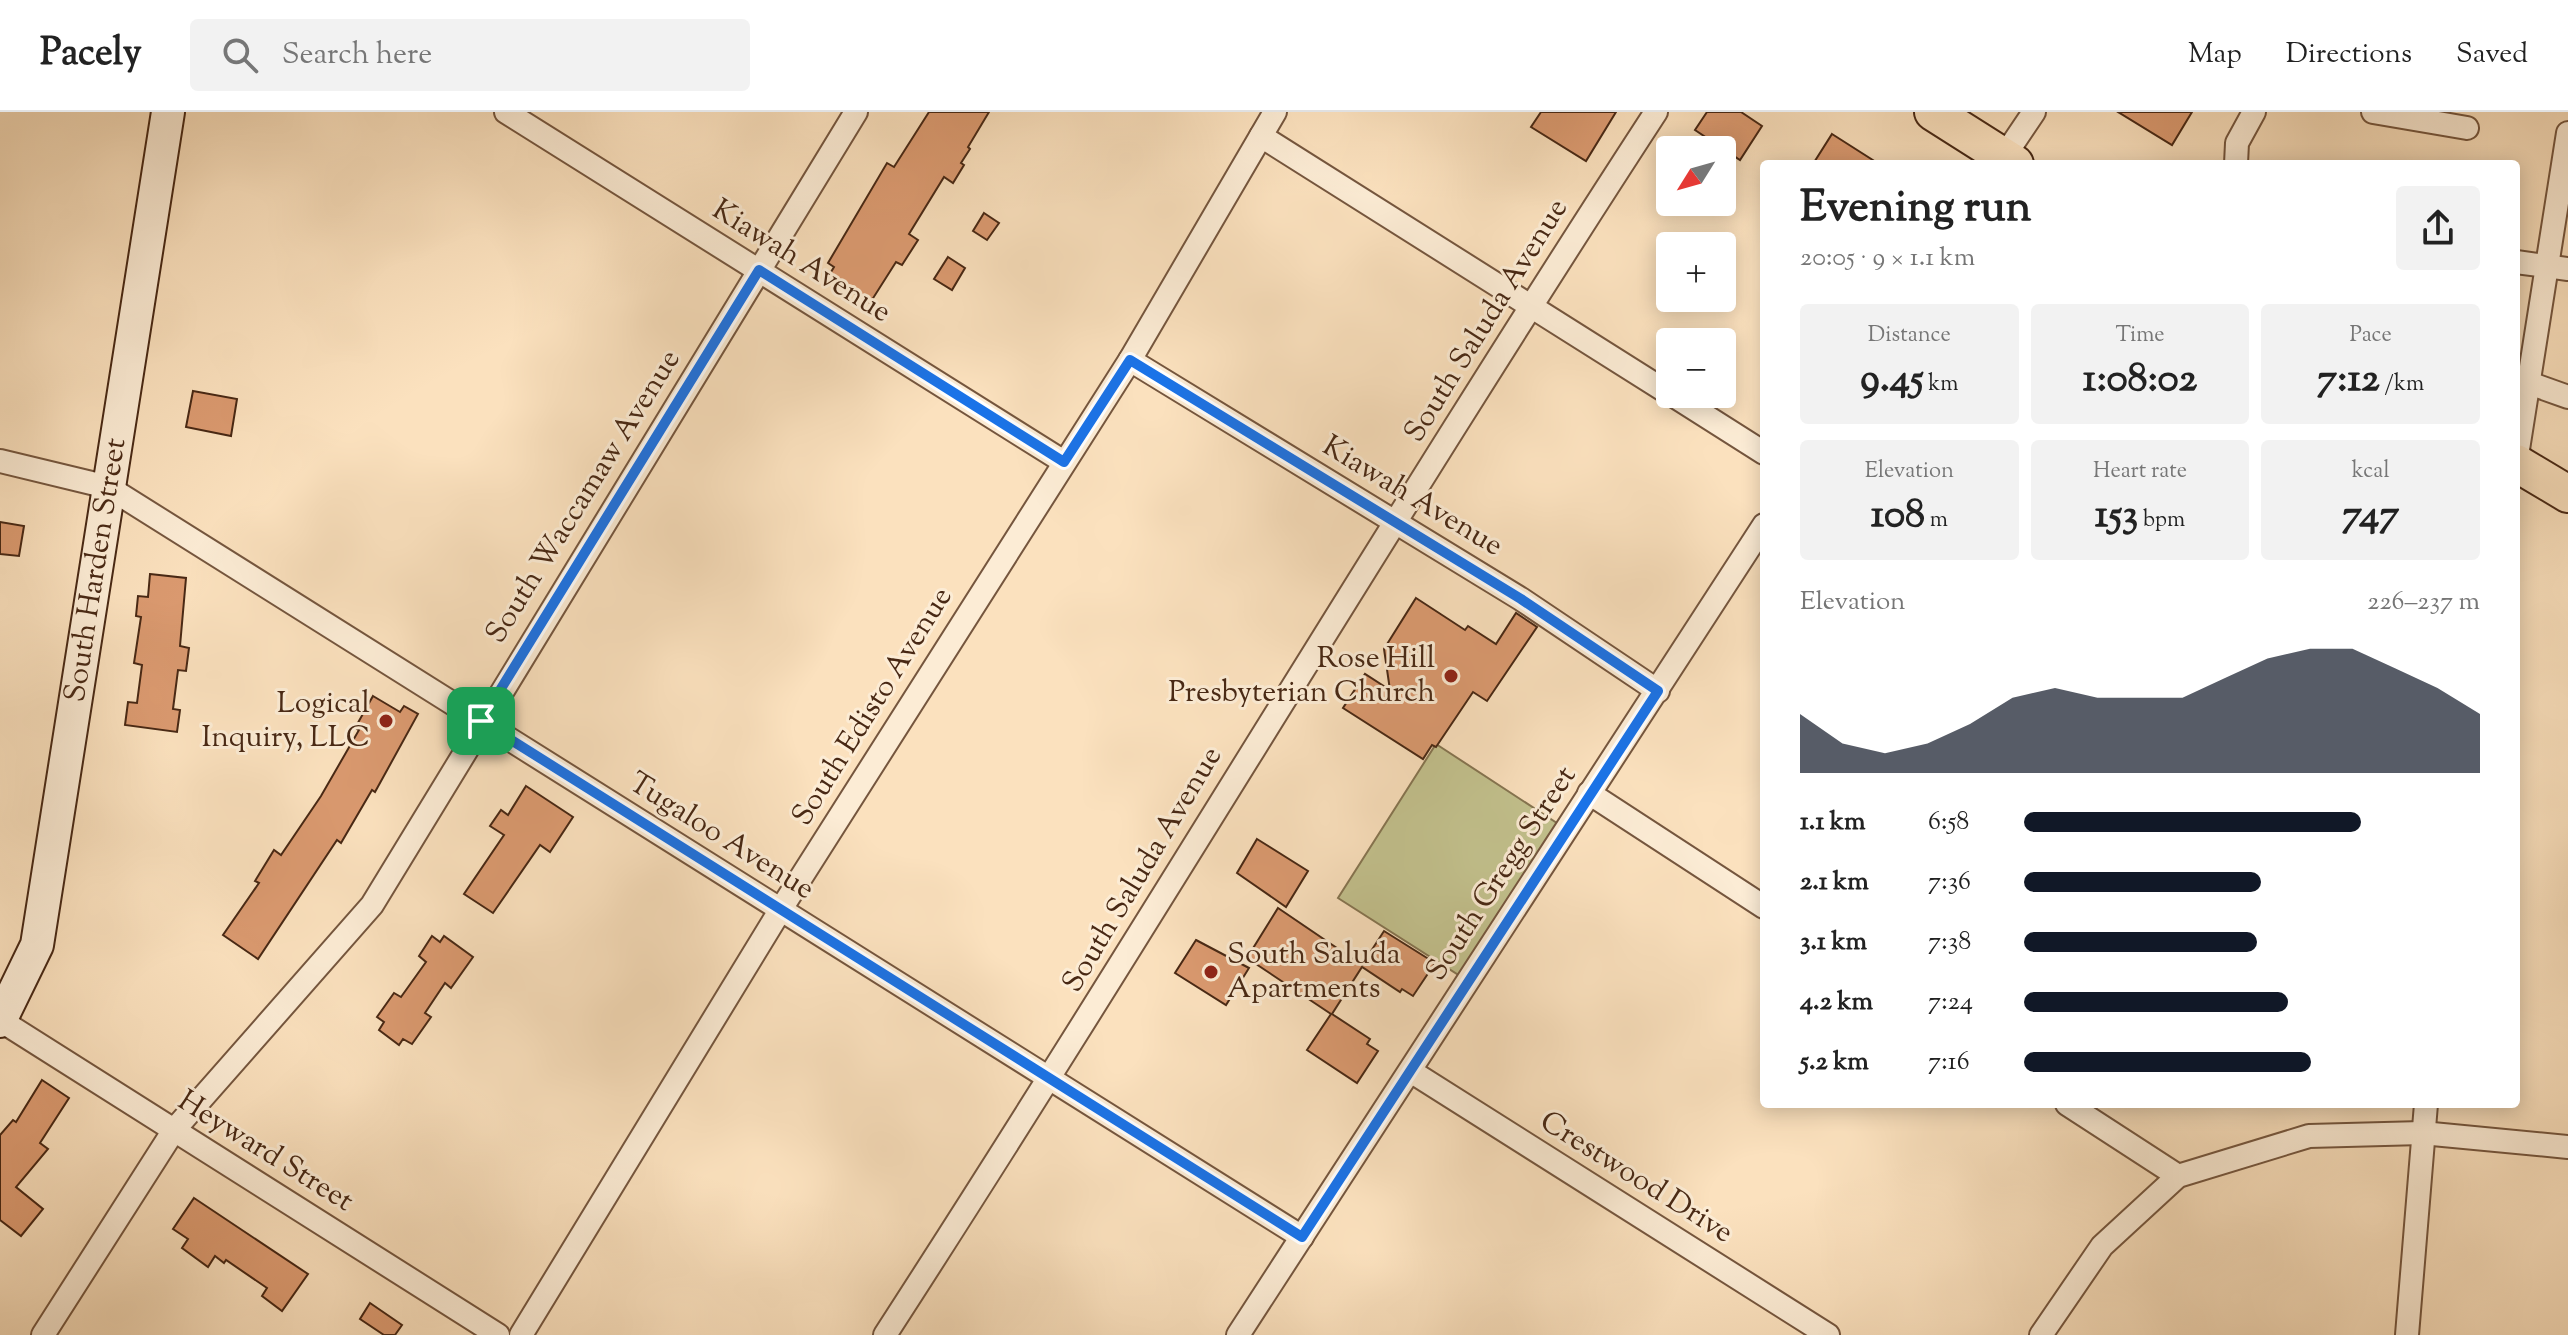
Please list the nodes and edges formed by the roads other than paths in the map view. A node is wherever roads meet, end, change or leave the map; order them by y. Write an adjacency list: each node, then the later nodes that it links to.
1 (168, 112): 30 (main road, South Harden Street)
2 (506, 112): 18 (street, Kiawah Avenue)
3 (856, 112): 18 (street, South Waccamaw Avenue)
4 (1275, 112): 12 (street, South Edisto Avenue)
5 (1656, 112): 19 (street, South Saluda Avenue)
6 (1933, 112): 13 (main road)
7 (2034, 112): 14 (street)
8 (2254, 112): 15 (street)
9 (2373, 112): 10 (street)
10 (2467, 128)
11 (2568, 133): 17 (street)
12 (1261, 136): 19 (street); 20 (street, South Edisto Avenue)
13 (2003, 160)
14 (2007, 160)
15 (2236, 160)
16 (2520, 263): 17 (street)
17 (2558, 268): 21 (street)
18 (759, 270): 28 (street, Kiawah Avenue); 35 (street, South Waccamaw Avenue)
19 (1529, 305): 22 (street); 32 (street, South Saluda Avenue)
20 (1130, 360): 28 (street, South Edisto Avenue); 32 (street, Kiawah Avenue)
21 (2529, 383): 23 (street); 25 (street)
22 (1656, 385)
23 (2568, 397)
24 (1692, 408): 26 (street)
25 (2520, 438)
26 (1760, 450)
27 (0, 461): 30 (street, Tugaloo Avenue)
28 (1064, 462): 38 (street, South Edisto Avenue)
29 (2520, 465): 31 (main road)
30 (108, 487): 35 (street, Tugaloo Avenue); 39 (main road, South Harden Street)
31 (2568, 494)
32 (1397, 523): 34 (street, Kiawah Avenue); 41 (street, South Saluda Avenue)
33 (1760, 531): 34 (street, South Gregg Street)
34 (1658, 691): 36 (street, South Gregg Street)
35 (481, 721): 38 (street, Tugaloo Avenue); 44 (street, South Waccamaw Avenue)
36 (1589, 793): 37 (street); 40 (street, South Gregg Street)
37 (1760, 904)
38 (781, 909): 41 (street, Tugaloo Avenue); 51 (street, South Edisto Avenue)
39 (0, 1020): 44 (street, Heyward Street)
40 (1412, 1072): 48 (street, South Gregg Street); 54 (street, Crestwood Drive)
41 (1051, 1079): 48 (street, Tugaloo Avenue); 52 (street, South Saluda Avenue)
42 (2073, 1108): 47 (street)
43 (2425, 1108): 45 (street)
44 (174, 1130): 49 (street, South Waccamaw Avenue); 50 (street, Heyward Street)
45 (2422, 1133): 46 (street); 47 (street); 56 (street)
46 (2568, 1147)
47 (2178, 1176): 55 (street)
48 (1302, 1237): 53 (street, South Gregg Street)
49 (43, 1335)
50 (498, 1335)
51 (521, 1335)
52 (885, 1335)
53 (1238, 1335)
54 (1828, 1335)
55 (2041, 1335)
56 (2407, 1335)

